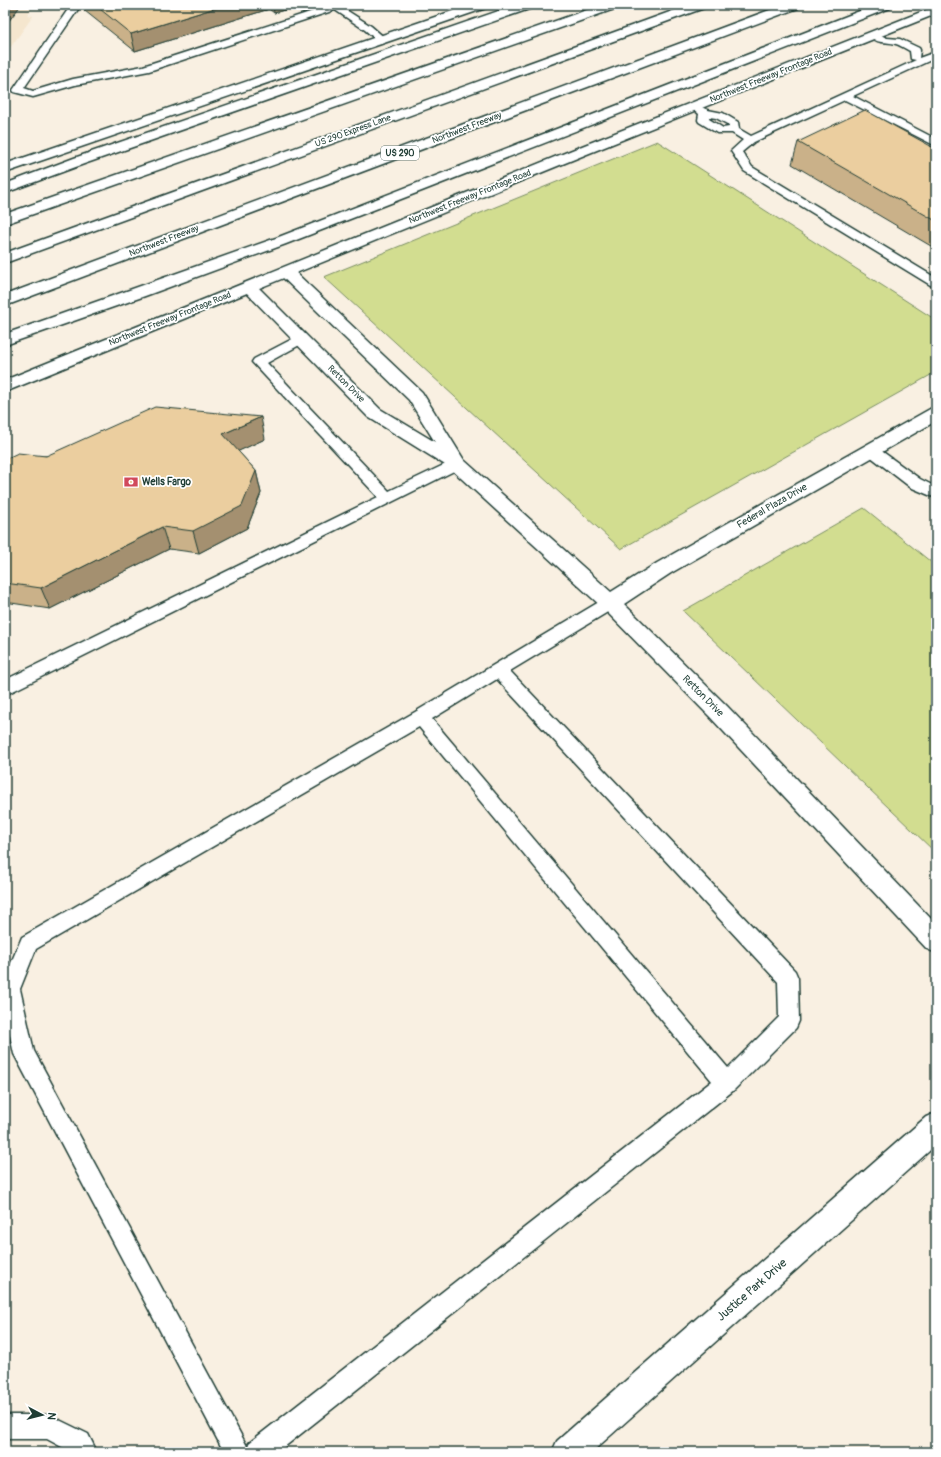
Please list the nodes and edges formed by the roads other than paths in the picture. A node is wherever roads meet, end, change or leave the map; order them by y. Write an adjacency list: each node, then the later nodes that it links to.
1 (76, 5): 8 (lane)
2 (482, 5): 11 (main road)
3 (528, 5): 18 (main road)
4 (613, 5): 19 (main road)
5 (700, 5): 20 (main road, US 290 Express Lane)
6 (794, 5): 24 (main road, Northwest Freeway / US 290)
7 (886, 5): 26 (main road)
8 (339, 6): 11 (lane)
9 (936, 10): 10 (main road, Northwest Freeway Frontage Road)
10 (879, 38): 12 (lane); 14 (main road, Northwest Freeway Frontage Road)
11 (382, 40): 17 (main road)
12 (928, 57): 13 (lane)
13 (845, 96): 15 (lane); 16 (lane)
14 (699, 110): 15 (lane); 21 (main road, Northwest Freeway Frontage Road)
15 (750, 140): 22 (lane)
16 (936, 143)
17 (5, 169)
18 (5, 189)
19 (5, 219)
20 (5, 258)
21 (286, 272): 23 (main road, Northwest Freeway Frontage Road); 30 (main road, Retton Drive)
22 (936, 283)
23 (249, 287): 25 (main road, Retton Drive); 27 (main road, Northwest Freeway Frontage Road)
24 (5, 300)
25 (300, 338): 30 (main road, Retton Drive); 32 (lane)
26 (5, 340)
27 (5, 386)
28 (936, 413): 29 (main road, Federal Plaza Drive)
29 (871, 450): 31 (lane); 33 (main road, Federal Plaza Drive)
30 (457, 464): 32 (lane); 33 (main road, Retton Drive)
31 (936, 493)
32 (388, 499): 35 (lane)
33 (610, 603): 34 (lane); 37 (main road, Retton Drive)
34 (499, 670): 36 (lane); 38 (lane)
35 (5, 688)
36 (421, 717): 38 (lane); 42 (lane)
37 (936, 941)
38 (727, 1083): 43 (lane)
39 (936, 1127): 44 (main road, Justice Park Drive)
40 (5, 1427): 41 (lane)
41 (85, 1452)
42 (237, 1452)
43 (258, 1452)
44 (568, 1452)

